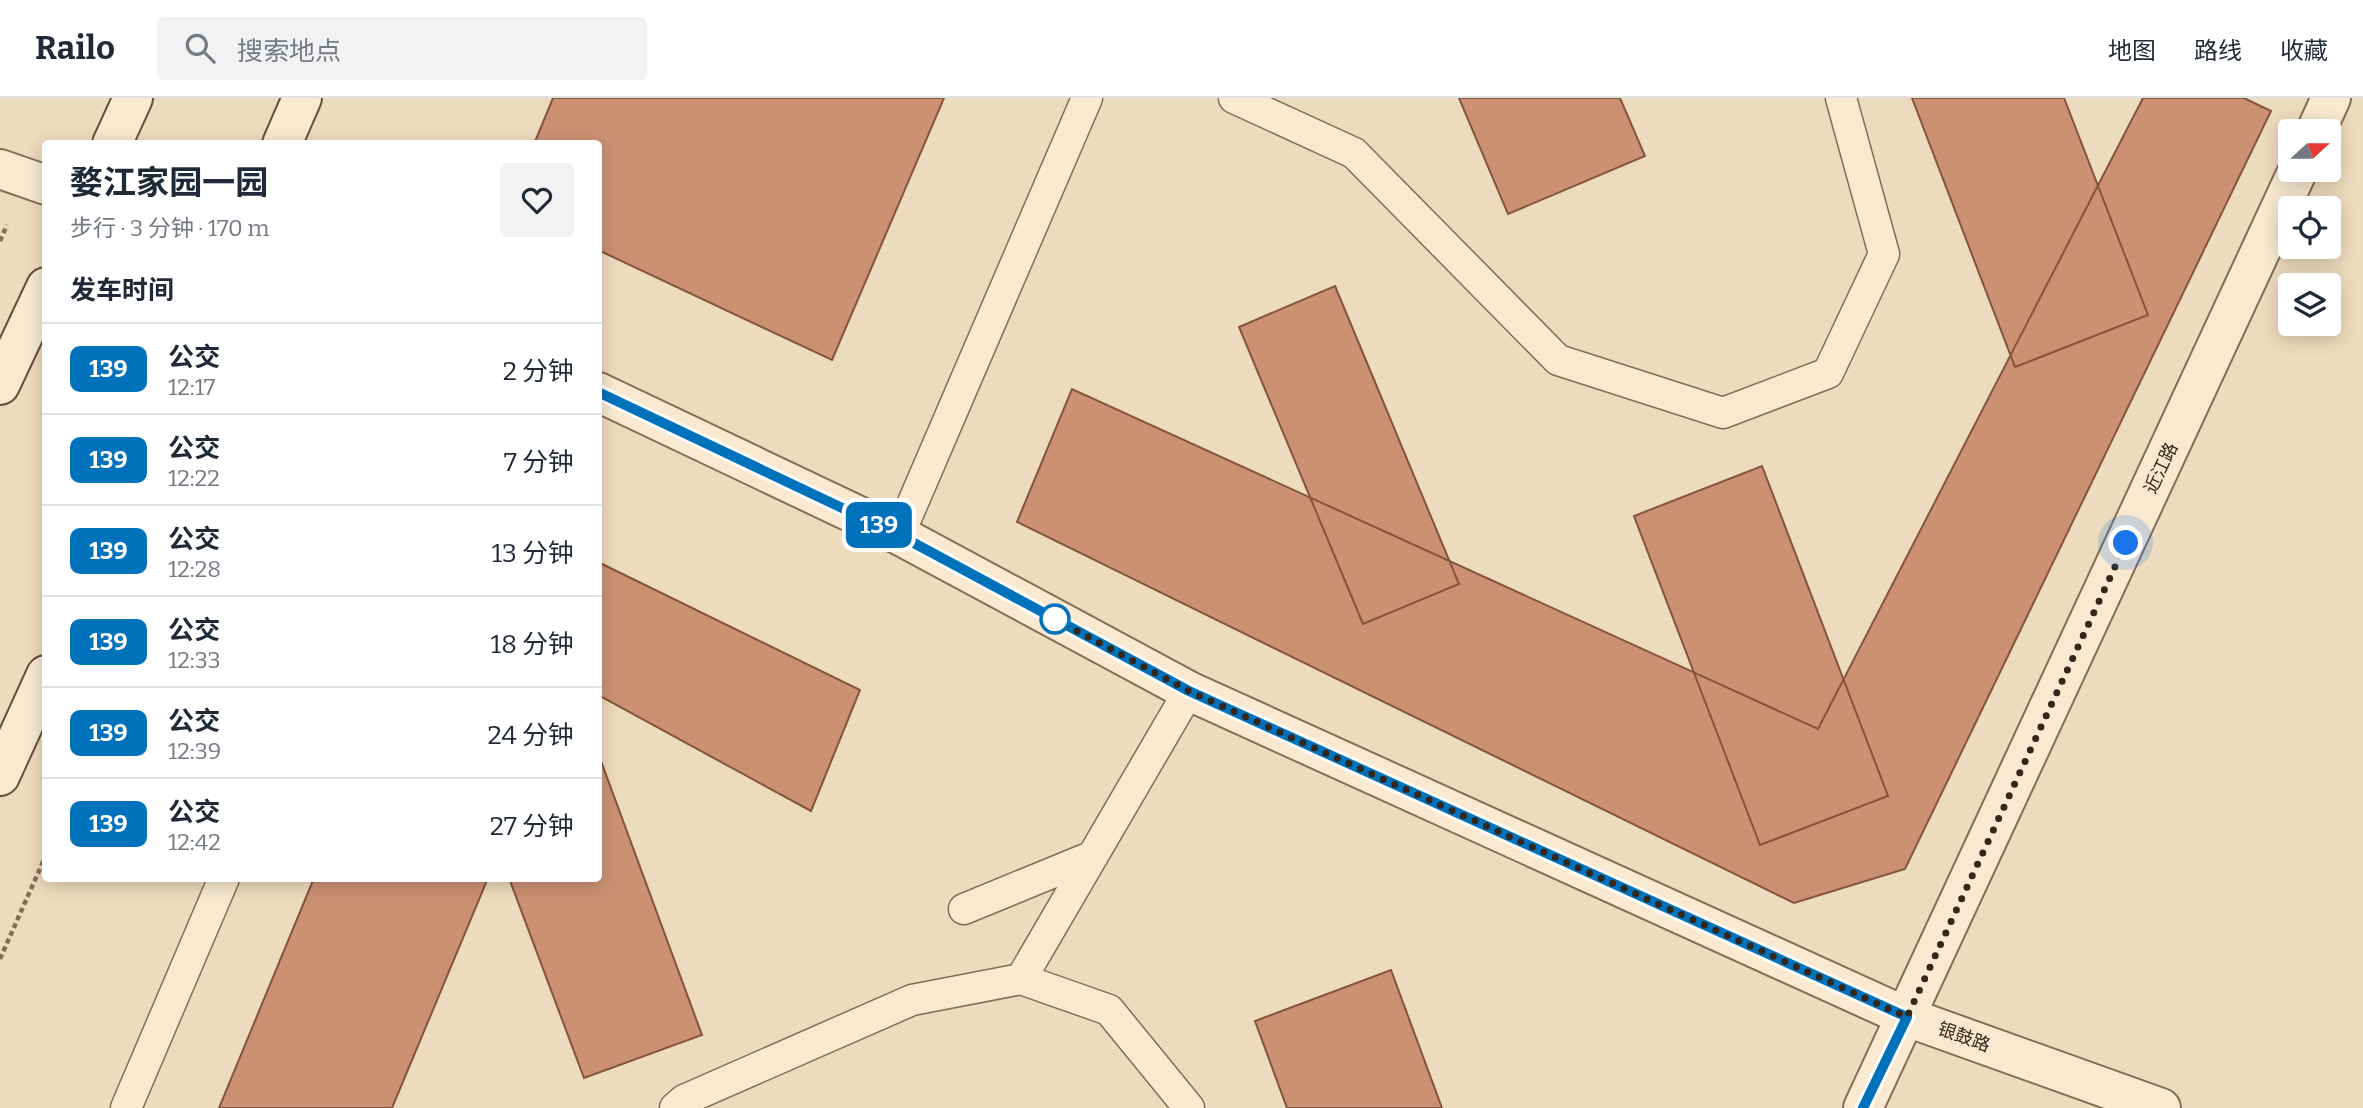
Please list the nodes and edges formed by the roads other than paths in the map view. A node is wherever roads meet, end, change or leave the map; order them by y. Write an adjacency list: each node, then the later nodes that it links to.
1 (133, 98): 8 (street)
2 (302, 98): 9 (street)
3 (1087, 98): 16 (lane)
4 (1234, 98): 5 (lane)
5 (1841, 98)
6 (2331, 98): 7 (street)
7 (2321, 119)
8 (114, 140)
9 (284, 140)
10 (0, 169): 12 (street)
11 (2292, 182): 24 (street, 近江路)
12 (42, 184)
13 (42, 296): 14 (street)
14 (0, 385)
15 (602, 394): 16 (street, 银鼓路)
16 (899, 535): 18 (street, 银鼓路)
17 (42, 684): 19 (street)
18 (1189, 691): 20 (lane); 24 (street, 银鼓路)
19 (0, 776)
20 (1093, 856): 22 (lane); 23 (lane)
21 (222, 882): 25 (lane)
22 (964, 909)
23 (1021, 979): 26 (lane); 27 (lane)
24 (1907, 1017): 28 (street, 近江路); 29 (street, 银鼓路)
25 (126, 1108)
26 (675, 1108)
27 (1189, 1108)
28 (1863, 1108)
29 (2161, 1108)

